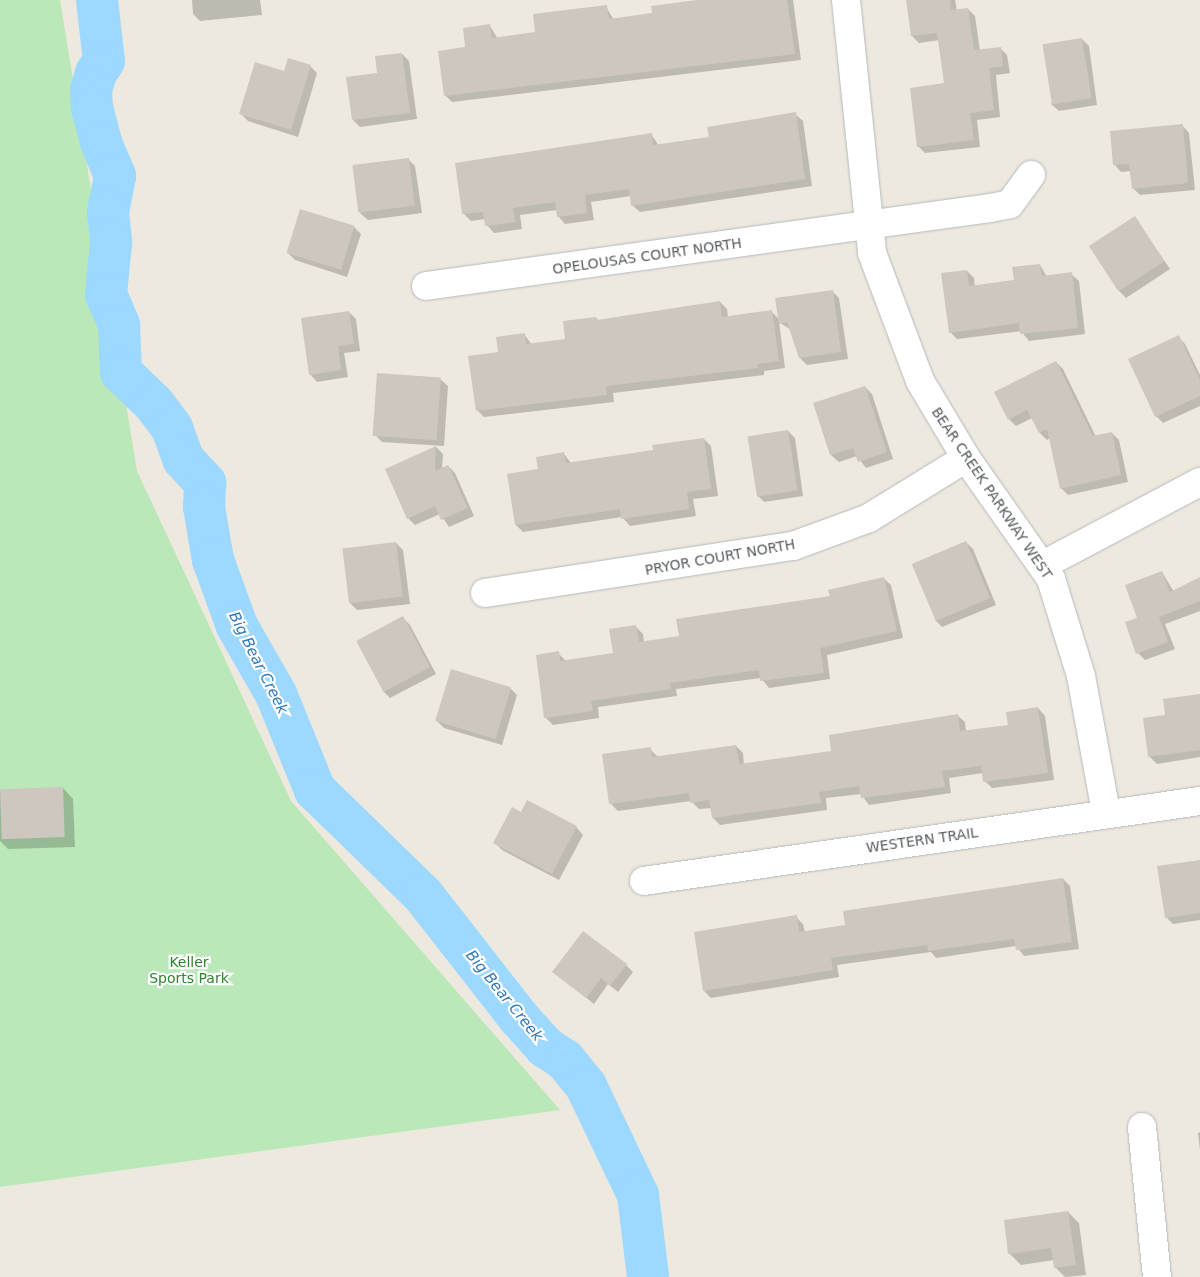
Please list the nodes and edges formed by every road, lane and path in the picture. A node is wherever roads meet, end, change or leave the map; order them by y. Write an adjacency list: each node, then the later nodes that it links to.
1 (846, 0): 3 (street, BEAR CREEK PARKWAY WEST)
2 (1031, 176): 3 (street, OPELOUSAS COURT NORTH)
3 (867, 226): 4 (street, OPELOUSAS COURT NORTH); 5 (street, BEAR CREEK PARKWAY WEST)
4 (426, 286)
5 (966, 458): 7 (street, BEAR CREEK PARKWAY WEST); 8 (street, PRYOR COURT NORTH)
6 (1200, 482): 7 (street)
7 (1043, 564): 10 (street, BEAR CREEK PARKWAY WEST)
8 (485, 593)
9 (1200, 801): 10 (street, WESTERN TRAIL)
10 (1106, 812): 11 (street, WESTERN TRAIL)
11 (644, 881)
12 (1142, 1127): 13 (street)
13 (1158, 1277)

